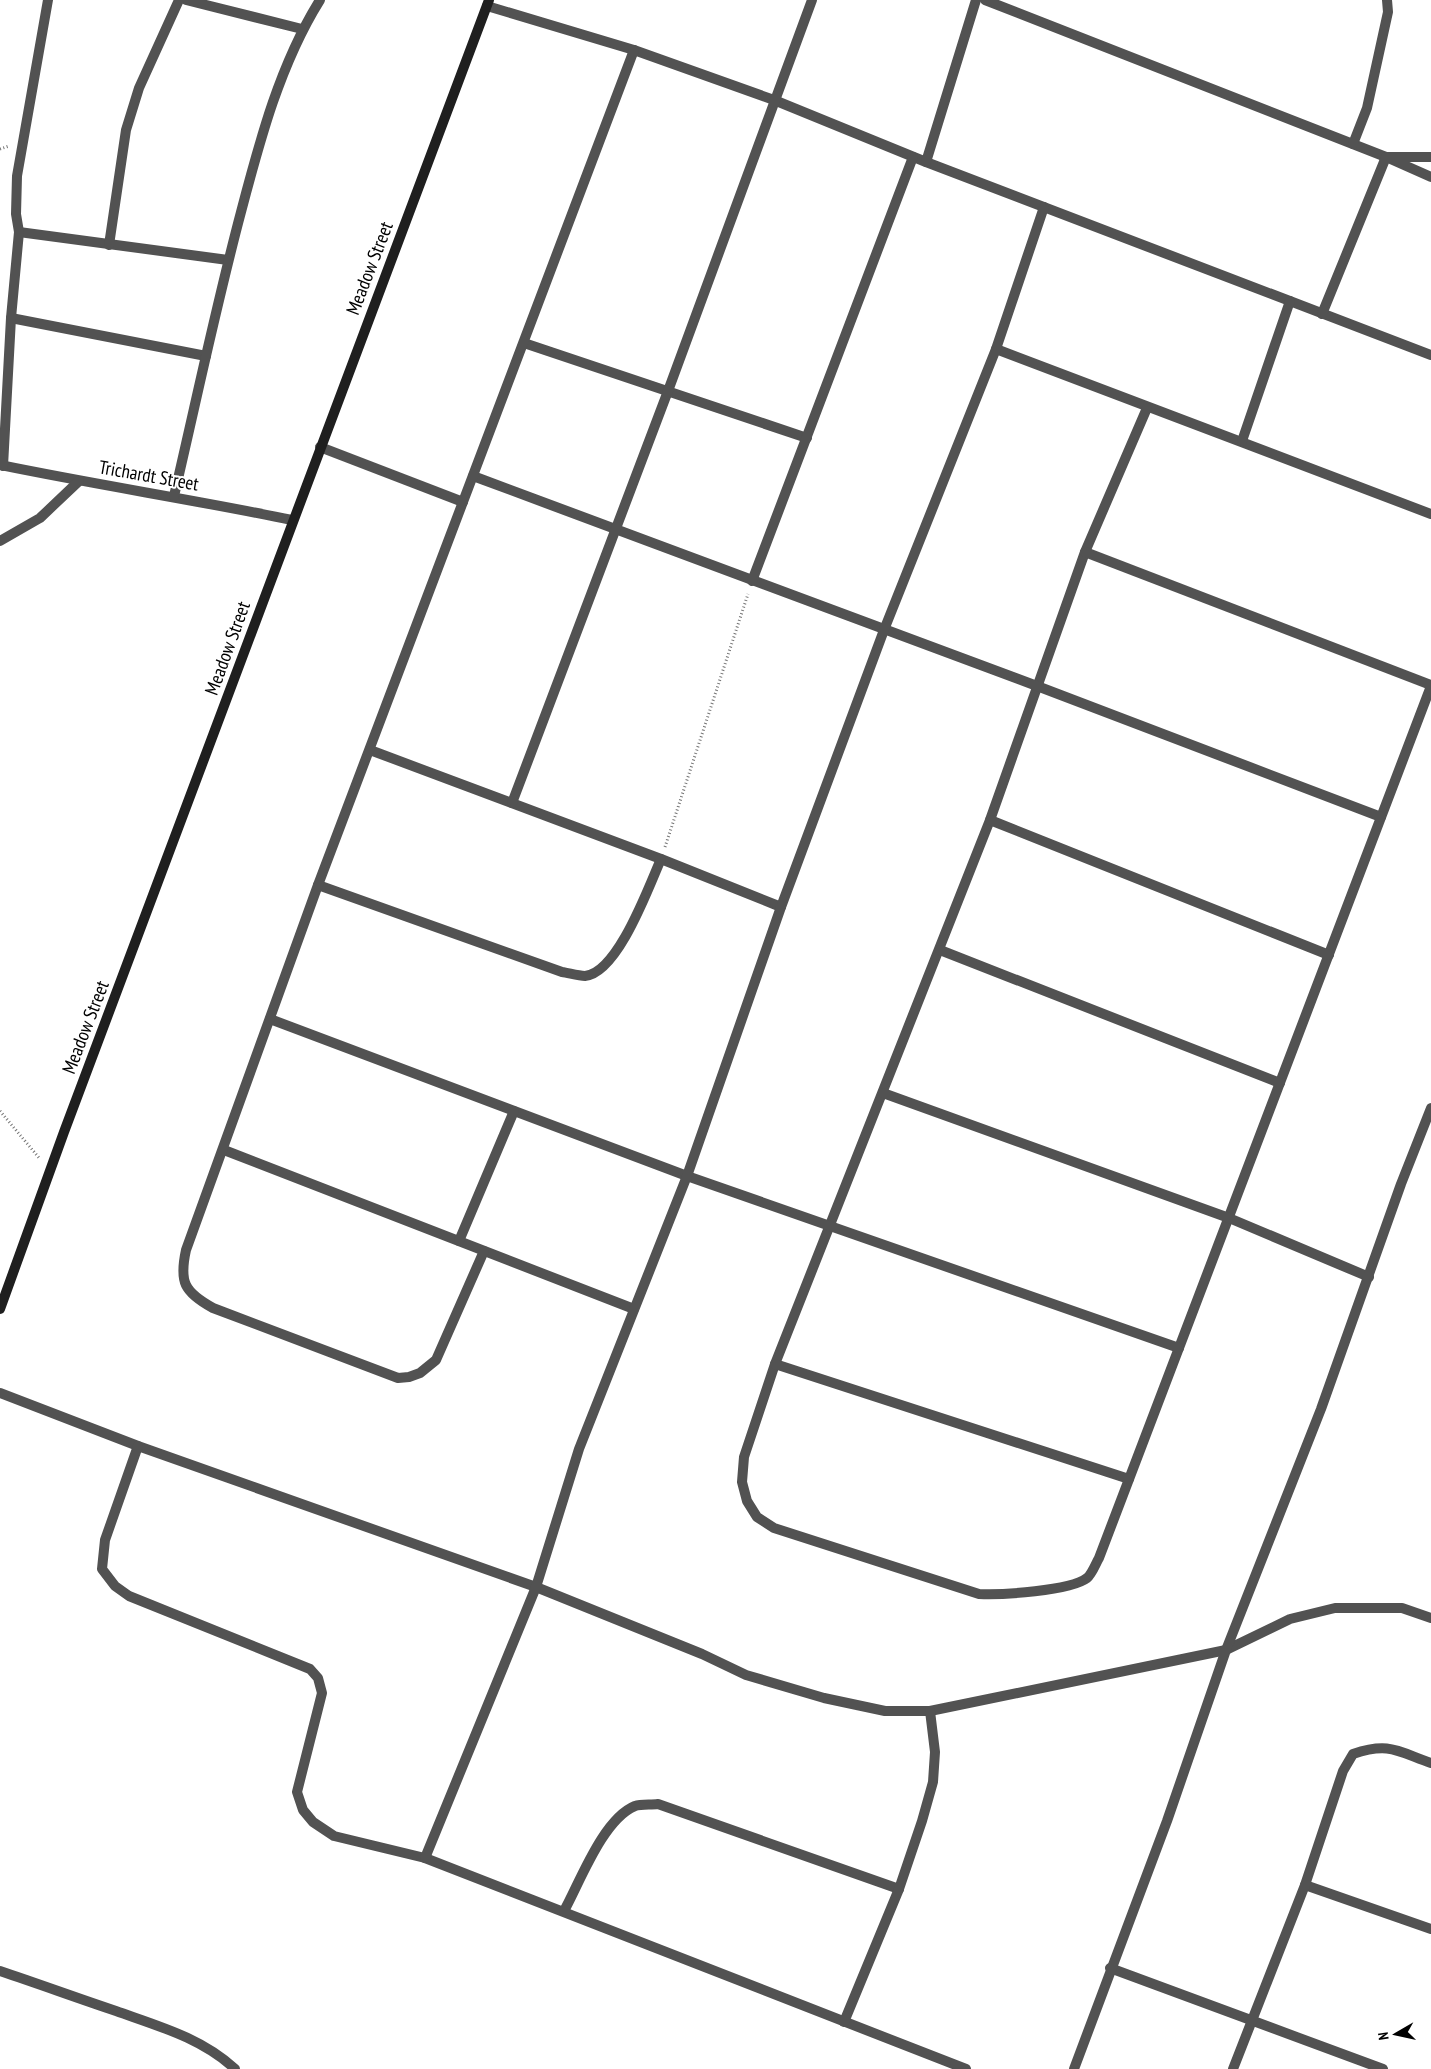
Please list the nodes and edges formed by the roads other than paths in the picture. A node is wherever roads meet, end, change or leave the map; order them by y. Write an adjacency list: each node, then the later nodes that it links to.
1 (48, 0): 20 (street)
2 (179, 0): 21 (street)
3 (186, 0): 10 (street)
4 (320, 0): 10 (street)
5 (812, 0): 12 (street)
6 (976, 0): 17 (street)
7 (985, 0): 13 (street)
8 (1387, 0): 13 (street)
9 (488, 3): 11 (street); 34 (street, Meadow Street)
10 (302, 29): 22 (street)
11 (634, 50): 12 (street); 26 (street)
12 (774, 100): 14 (street); 30 (street)
13 (1354, 144): 15 (street)
14 (913, 157): 17 (street); 32 (street)
15 (1386, 157): 16 (street); 18 (street); 24 (street)
16 (1431, 157)
17 (926, 162): 19 (street)
18 (1431, 177)
19 (1044, 207): 23 (street); 27 (street)
20 (19, 232): 21 (street); 25 (street)
21 (109, 245): 22 (street)
22 (228, 260): 29 (street)
23 (1290, 301): 24 (street); 33 (street)
24 (1322, 314): 28 (street)
25 (11, 318): 29 (street); 35 (street)
26 (524, 343): 30 (street); 36 (street)
27 (996, 349): 31 (street); 46 (street)
28 (1431, 355)
29 (206, 356): 38 (street)
30 (668, 390): 32 (street); 42 (street)
31 (1147, 408): 33 (street); 44 (street)
32 (807, 438): 45 (street)
33 (1242, 441): 40 (street)
34 (320, 447): 39 (street); 41 (street, Meadow Street)
35 (2, 466): 37 (street, Trichardt Street)
36 (473, 476): 39 (street); 42 (street)
37 (79, 481): 38 (street, Trichardt Street); 43 (street)
38 (174, 496): 41 (street, Trichardt Street)
39 (463, 502): 49 (street)
40 (1431, 514)
41 (292, 520): 70 (street, Meadow Street)
42 (616, 528): 45 (street); 50 (street)
43 (0, 541)
44 (1085, 552): 47 (street); 48 (street)
45 (752, 581): 46 (street)
46 (884, 630): 47 (street); 55 (street)
47 (1037, 686): 51 (street); 52 (street)
48 (1431, 686): 51 (street)
49 (370, 750): 50 (street); 54 (street)
50 (512, 803): 53 (street)
51 (1381, 817): 57 (street)
52 (990, 820): 56 (street); 57 (street)
53 (661, 858): 54 (street); 55 (street)
54 (318, 885): 58 (street)
55 (781, 907): 64 (street)
56 (940, 950): 59 (street); 60 (street)
57 (1329, 956): 59 (street)
58 (270, 1019): 62 (street); 63 (street)
59 (1280, 1083): 65 (street)
60 (883, 1093): 65 (street); 66 (street)
61 (1431, 1108): 69 (street)
62 (514, 1111): 64 (street); 67 (street)
63 (224, 1150): 67 (street); 68 (street)
64 (688, 1176): 66 (street); 71 (street)
65 (1228, 1218): 69 (street); 72 (street)
66 (830, 1226): 72 (street); 73 (street)
67 (460, 1241): 68 (street)
68 (484, 1250): 71 (street)
69 (1369, 1277): 79 (street)
70 (0, 1309)
71 (634, 1309): 77 (street)
72 (1179, 1348): 76 (street)
73 (775, 1364): 76 (street); 76 (street)
74 (0, 1393): 75 (street)
75 (138, 1446): 77 (street); 82 (street)
76 (1129, 1479)
77 (536, 1587): 80 (street); 82 (street)
78 (1431, 1618): 79 (street)
79 (1226, 1650): 80 (street); 87 (street)
80 (930, 1711): 84 (street)
81 (1431, 1763): 83 (street)
82 (425, 1858): 85 (street)
83 (1305, 1885): 86 (street); 89 (street)
84 (899, 1888): 85 (street); 90 (street)
85 (564, 1911): 90 (street)
86 (1431, 1929)
87 (1110, 1968): 89 (street); 93 (street)
88 (0, 1971): 91 (street)
89 (1251, 2021): 94 (street); 95 (street)
90 (844, 2022): 92 (street)
91 (235, 2069)
92 (966, 2069)
93 (1074, 2069)
94 (1233, 2069)
95 (1383, 2069)

